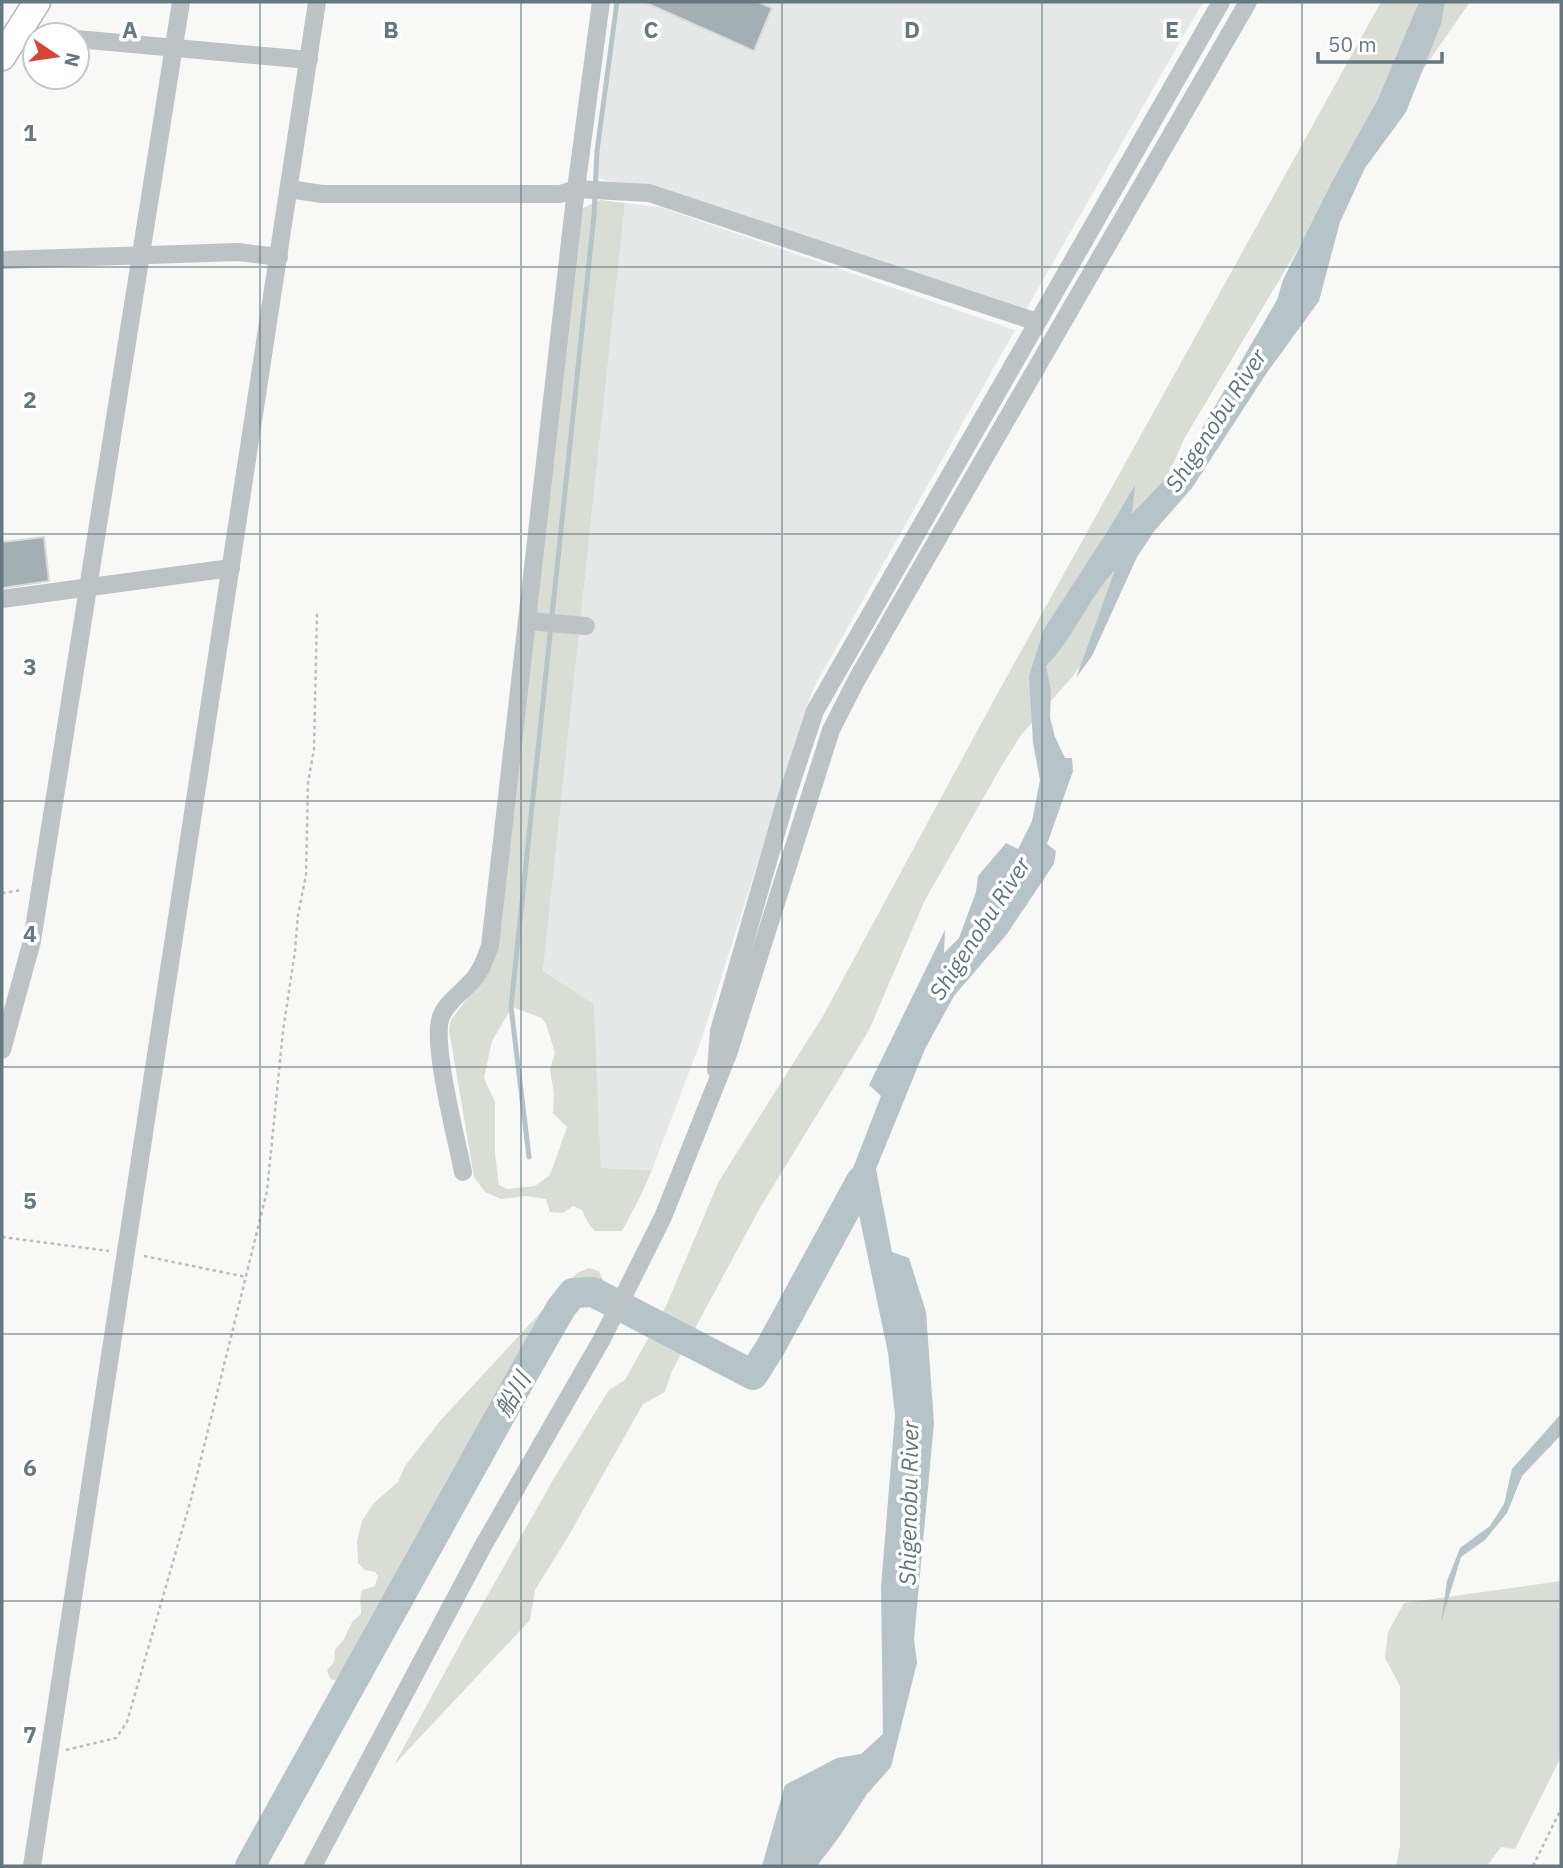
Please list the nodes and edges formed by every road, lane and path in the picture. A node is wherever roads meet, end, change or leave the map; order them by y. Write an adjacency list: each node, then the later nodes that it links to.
1 (37, 2): 8 (main road)
2 (181, 2): 9 (street)
3 (317, 2): 10 (street)
4 (601, 2): 12 (street)
5 (1221, 2): 16 (street)
6 (1248, 2): 24 (street)
7 (91, 41): 9 (street)
8 (12, 44)
9 (173, 49): 10 (street); 13 (street)
10 (309, 60): 11 (street)
11 (289, 189): 12 (street); 14 (street)
12 (576, 189): 16 (street); 21 (street)
13 (140, 255): 14 (street); 15 (street); 18 (street)
14 (279, 257): 17 (street)
15 (2, 260)
16 (1037, 322): 24 (street)
17 (231, 568): 18 (street); 27 (street)
18 (86, 588): 19 (street); 23 (street)
19 (2, 599)
20 (317, 613): 28 (path)
21 (530, 622): 22 (street); 25 (street)
22 (583, 626)
23 (2, 1050)
24 (715, 1090): 32 (street)
25 (463, 1172)
26 (2, 1237): 27 (path)
27 (126, 1254): 28 (path); 29 (street)
28 (246, 1277): 29 (path)
29 (50, 1754): 31 (street)
30 (1561, 1809): 33 (path)
31 (32, 1866)
32 (313, 1866)
33 (1533, 1866)

